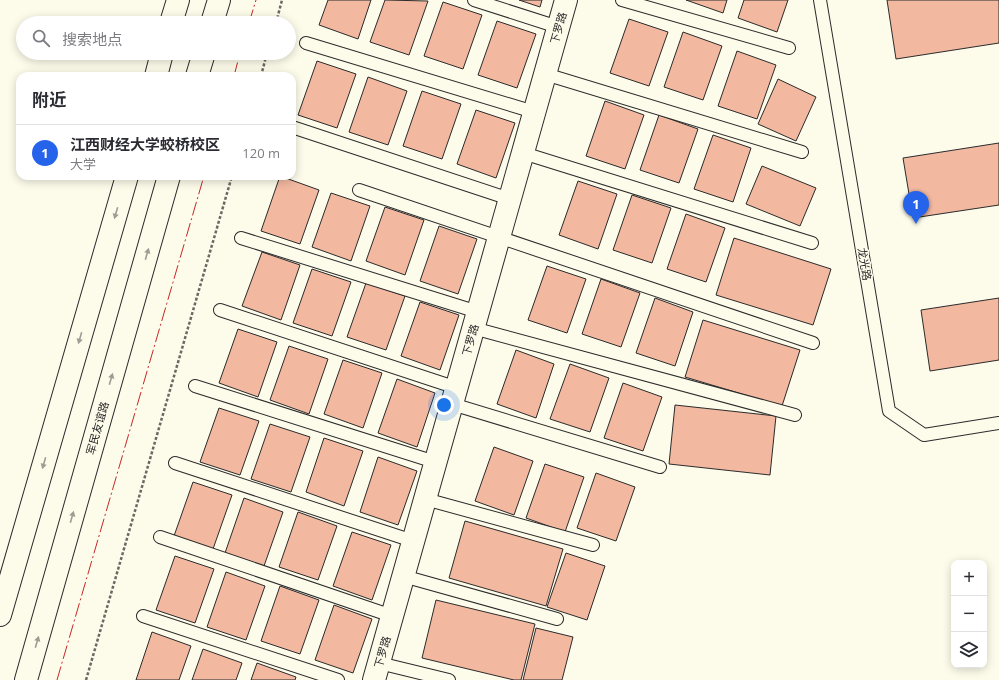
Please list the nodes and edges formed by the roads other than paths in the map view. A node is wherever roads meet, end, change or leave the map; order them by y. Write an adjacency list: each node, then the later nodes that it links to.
1 (178, 0): 7 (street)
2 (218, 0): 8 (street)
3 (474, 0): 9 (lane)
4 (566, 0): 9 (street, 下罗路)
5 (622, 0): 11 (lane)
6 (820, 0): 34 (lane, 龙光路)
7 (173, 16)
8 (214, 16)
9 (558, 27): 16 (street, 下罗路)
10 (306, 43): 17 (lane)
11 (789, 48)
12 (160, 60): 14 (street)
13 (202, 60): 15 (street)
14 (157, 72)
15 (198, 72)
16 (545, 74): 17 (street, 下罗路); 19 (lane)
17 (534, 112): 20 (street, 下罗路)
18 (296, 128): 24 (lane)
19 (802, 152)
20 (523, 153): 24 (street, 下罗路); 27 (lane)
21 (126, 180): 43 (street, one-way to 43)
22 (168, 180): 48 (street, 军民友谊路, one-way to 22)
23 (359, 190): 25 (lane)
24 (510, 200): 25 (street, 下罗路)
25 (499, 237): 29 (street, 下罗路); 30 (lane)
26 (241, 238): 29 (lane)
27 (812, 242)
28 (220, 310): 32 (lane)
29 (475, 320): 32 (street, 下罗路); 33 (lane)
30 (813, 343)
31 (195, 386): 35 (lane)
32 (454, 396): 35 (street, 下罗路); 37 (lane)
33 (796, 415)
34 (999, 423)
35 (435, 462): 38 (street, 下罗路)
36 (175, 463): 40 (lane)
37 (660, 467)
38 (425, 499): 40 (street, 下罗路); 41 (lane)
39 (160, 537): 45 (lane)
40 (413, 541): 42 (street, 下罗路)
41 (593, 545)
42 (404, 576): 45 (street, 下罗路); 46 (lane)
43 (0, 615)
44 (143, 616): 49 (lane)
45 (392, 616): 47 (street, 下罗路)
46 (557, 619)
47 (377, 672): 50 (lane)
48 (26, 680)
49 (338, 680)
50 (449, 680)

